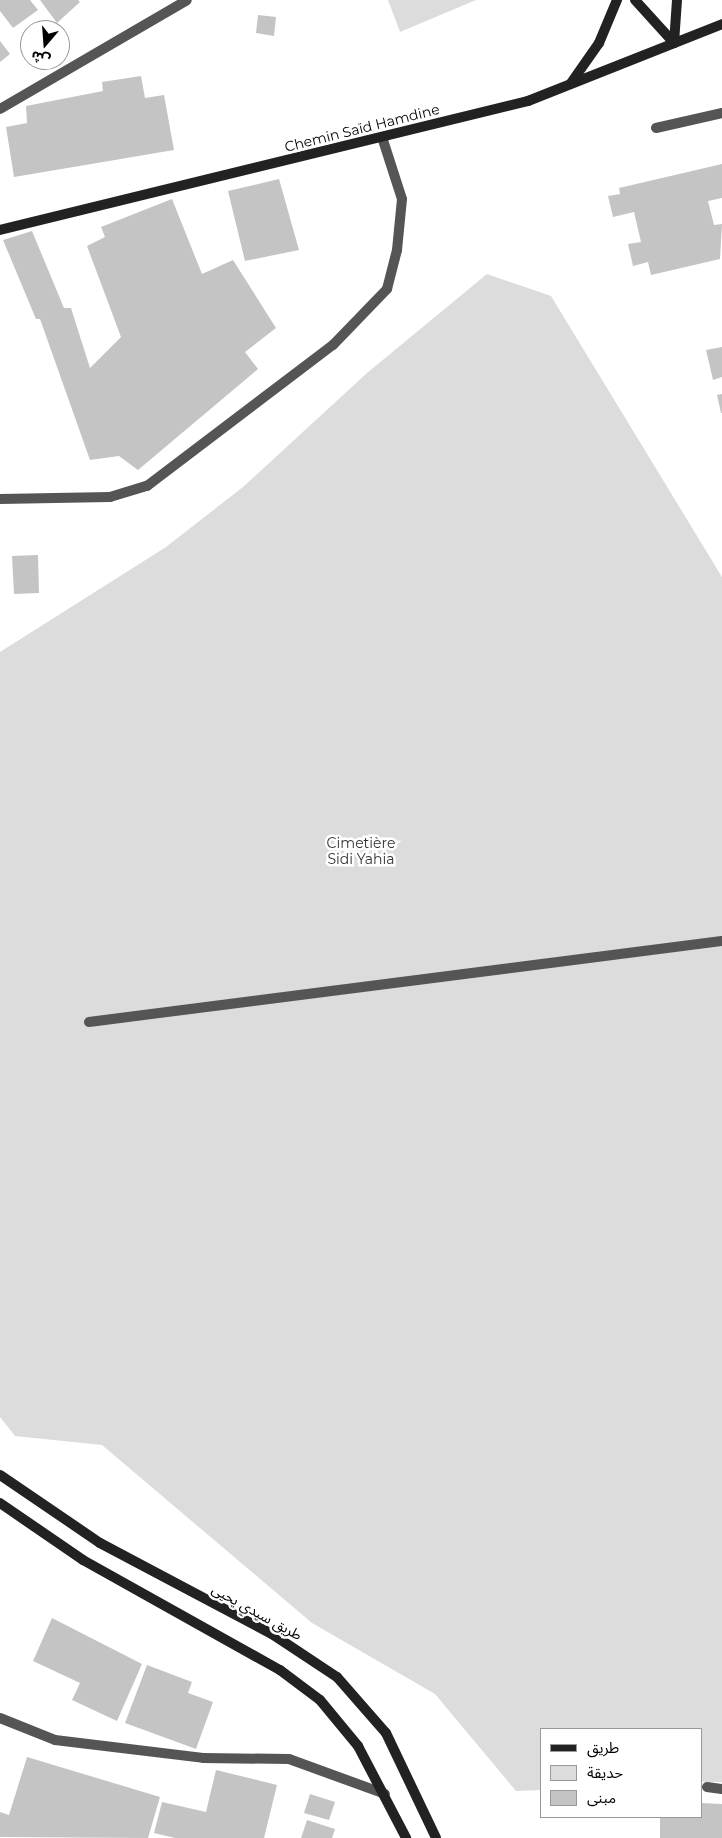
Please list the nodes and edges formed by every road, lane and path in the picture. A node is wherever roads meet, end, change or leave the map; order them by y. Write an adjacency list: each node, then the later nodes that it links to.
1 (187, 0): 8 (street)
2 (617, 0): 7 (main road)
3 (635, 0): 6 (main road)
4 (677, 0): 6 (main road)
5 (722, 24): 6 (main road, Chemin Saïd Hamdine)
6 (674, 42): 7 (main road, Chemin Saïd Hamdine)
7 (571, 83): 11 (main road, Chemin Saïd Hamdine)
8 (0, 110)
9 (722, 113): 10 (street)
10 (656, 128)
11 (382, 137): 12 (main road, Chemin Saïd Hamdine); 13 (street)
12 (0, 230)
13 (0, 499)
14 (722, 941): 15 (street)
15 (89, 1022)
16 (0, 1475): 23 (main road, طريق سيدي يحيى)
17 (0, 1503): 21 (main road)
18 (0, 1718): 21 (street)
19 (707, 1787): 20 (street)
20 (722, 1789)
21 (385, 1794): 22 (main road)
22 (406, 1838)
23 (436, 1838)

